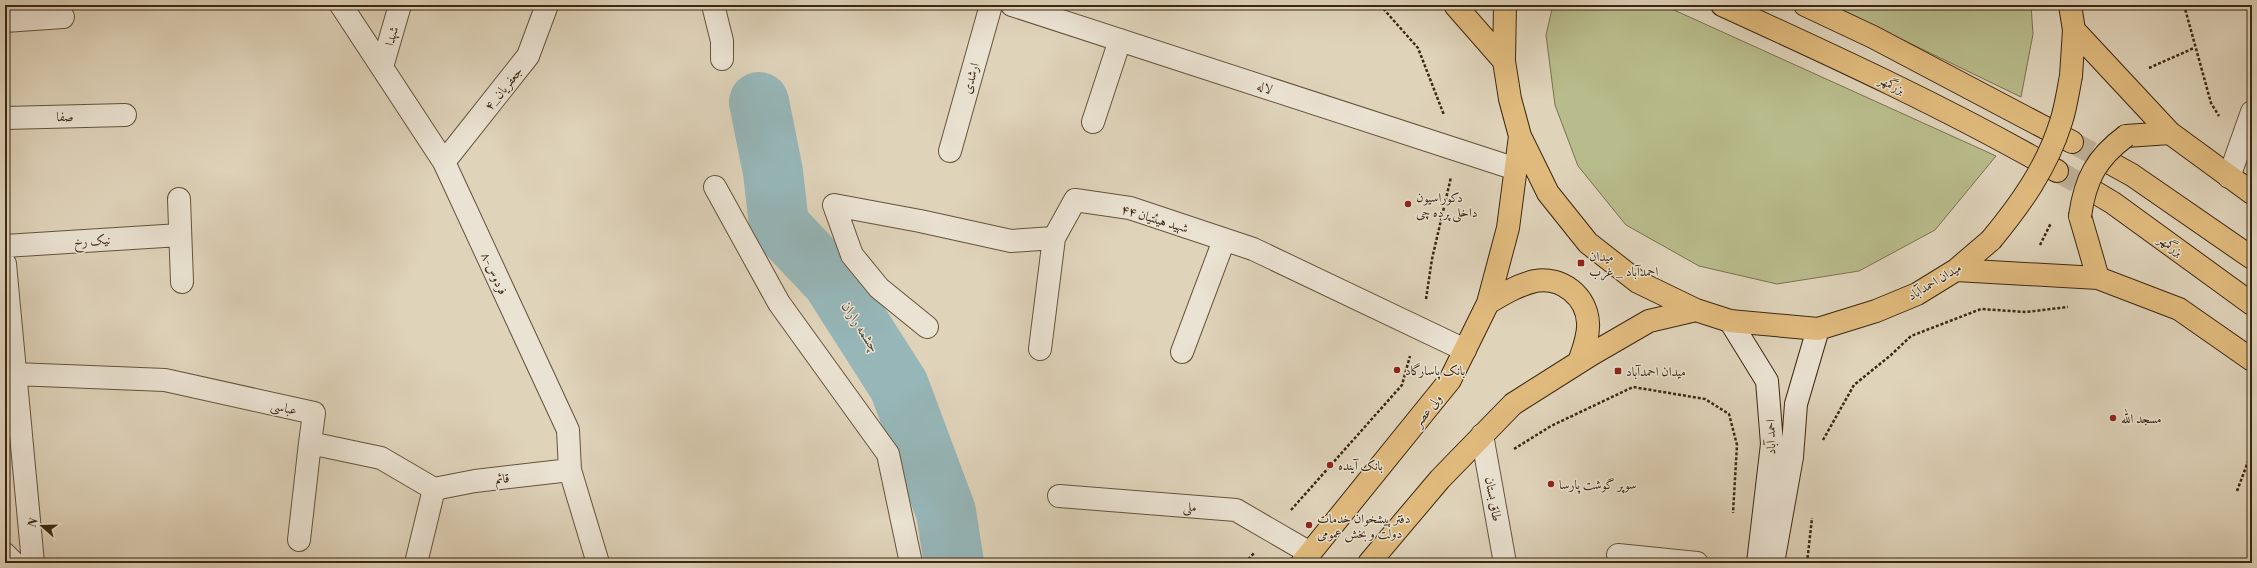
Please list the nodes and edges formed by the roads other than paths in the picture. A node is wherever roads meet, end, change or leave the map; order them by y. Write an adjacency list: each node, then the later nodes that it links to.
1 (341, 5): 18 (street, ۸-فردوس)
2 (400, 5): 18 (street, شهدا)
3 (547, 5): 28 (street, ۴_جعفریان)
4 (713, 5): 16 (street)
5 (991, 5): 26 (street, ارشدی)
6 (1012, 5): 15 (street, لاله)
7 (1455, 5): 17 (main road)
8 (1722, 5): 30 (main road, بزرگمهر)
9 (1805, 5): 25 (main road)
10 (2070, 5): 14 (main road, میدان احمدآباد)
11 (1505, 6): 17 (main road, میدان احمدآباد)
12 (63, 16): 13 (street)
13 (5, 21)
14 (2074, 30): 23 (main road); 42 (main road, میدان احمدآباد, bridge)
15 (1120, 40): 22 (street); 29 (street, لاله)
16 (722, 59)
17 (1504, 61): 24 (main road, میدان احمدآباد)
18 (382, 67): 28 (street, ۸-فردوس)
19 (2252, 112): 31 (street)
20 (125, 115): 21 (street, صفا)
21 (5, 118)
22 (1093, 122)
23 (2170, 133): 31 (main road); 43 (main road, bridge)
24 (1520, 136): 29 (main road, ولی عصر); 47 (main road, میدان احمدآباد)
25 (2072, 142)
26 (950, 151)
27 (2103, 159): 40 (main road)
28 (444, 162): 59 (street, ۸-فردوس)
29 (1516, 169): 45 (main road, ولی عصر)
30 (2057, 171)
31 (2229, 177): 34 (main road)
32 (715, 187): 70 (street)
33 (2088, 188): 46 (main road, بزرگمهر)
34 (2252, 193)
35 (178, 199): 36 (street)
36 (180, 235): 39 (street, نیک رخ); 44 (street)
37 (1054, 238): 38 (street, شهید هیئتیان ۴۴); 49 (street); 51 (street)
38 (1224, 240): 52 (street, شهید هیئتیان ۴۴); 53 (street)
39 (5, 246)
40 (2252, 258)
41 (5, 264): 56 (street)
42 (1956, 270): 43 (main road); 50 (main road, میدان احمدآباد)
43 (2098, 278): 54 (main road)
44 (182, 282)
45 (1488, 303): 52 (main road, ولی عصر); 55 (main road)
46 (2252, 304)
47 (1696, 310): 48 (main road, میدان احمدآباد); 55 (main road)
48 (1730, 320): 50 (main road, میدان احمدآباد); 74 (street, احمد آباد)
49 (927, 326)
50 (1818, 329): 75 (street, احمد آباد)
51 (1040, 349)
52 (1465, 350): 65 (main road, ولی عصر)
53 (1182, 352)
54 (2252, 360)
55 (1579, 362): 57 (main road)
56 (10, 381): 58 (street, عباسی); 67 (street)
57 (1482, 435): 71 (main road); 72 (street, طاق بستان)
58 (310, 443): 60 (street); 62 (street)
59 (570, 470): 60 (street, قائم); 69 (street, ۸-فردوس)
60 (434, 489): 68 (street)
61 (1059, 496): 65 (street, ملی)
62 (299, 540)
63 (5, 554): 66 (street)
64 (1618, 555): 73 (street)
65 (1306, 558)
66 (14, 563)
67 (33, 563)
68 (416, 563)
69 (598, 563)
70 (912, 563)
71 (1369, 563)
72 (1505, 563)
73 (1697, 563)
74 (1758, 563)
75 (1773, 563)

